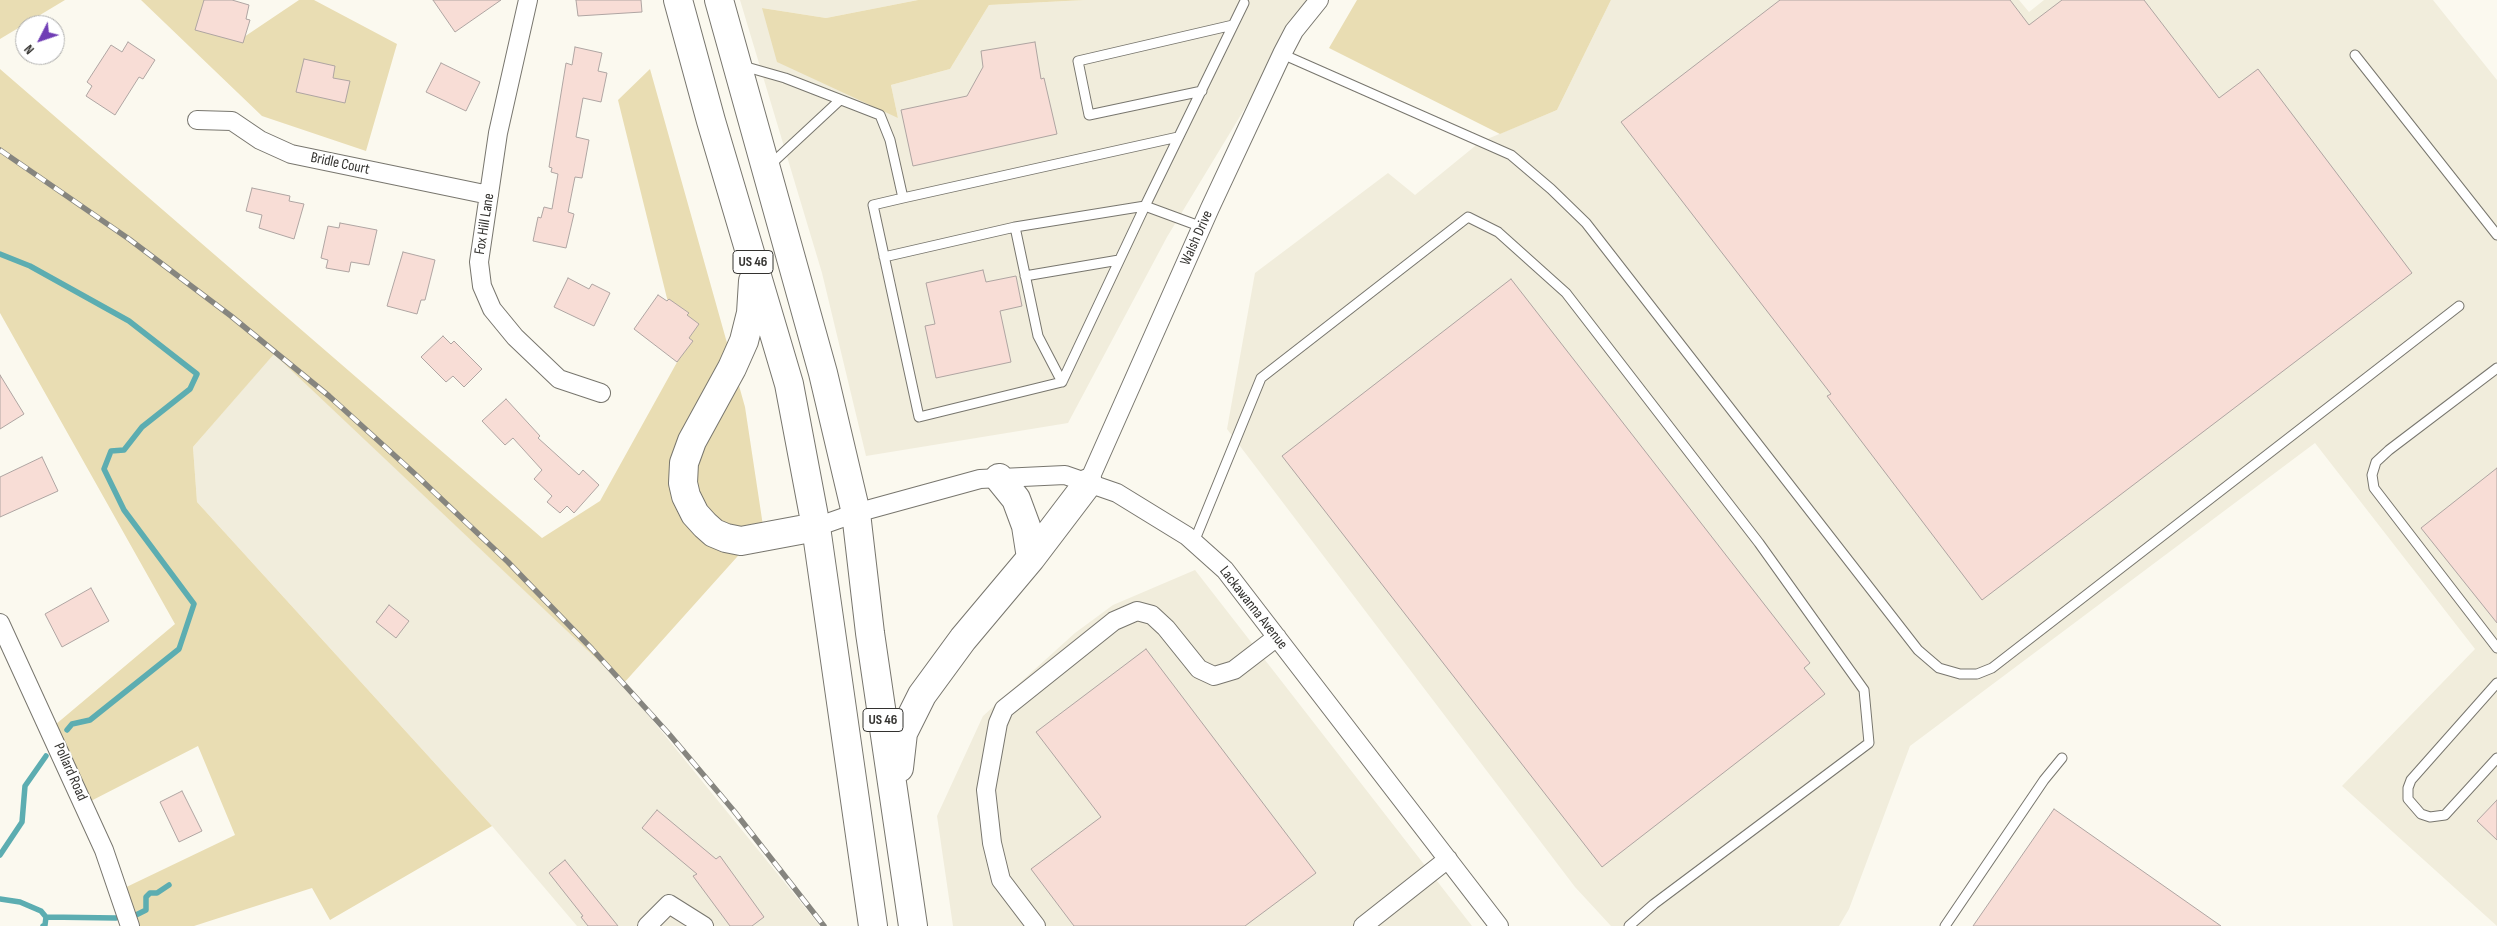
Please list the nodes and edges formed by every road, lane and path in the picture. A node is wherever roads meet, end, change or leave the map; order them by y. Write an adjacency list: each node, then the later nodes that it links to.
1 (528, 0): 15 (street, Fox Hill Lane)
2 (678, 0): 23 (highway, US 46)
3 (719, 0): 9 (highway, US 46)
4 (1319, 0): 7 (street, Walsh Drive)
5 (1244, 3): 6 (lane)
6 (1233, 25): 10 (lane); 10 (lane)
7 (1282, 54): 18 (street, Walsh Drive); 25 (lane)
8 (2355, 55): 20 (lane)
9 (737, 64): 11 (lane); 14 (highway, US 46)
10 (1202, 91): 13 (lane)
11 (840, 100): 14 (lane); 16 (lane)
12 (198, 120): 15 (street, Bridle Court)
13 (1178, 137): 16 (lane); 17 (lane)
14 (767, 167): 31 (highway, US 46)
15 (489, 195): 28 (street, Fox Hill Lane)
16 (904, 198): 21 (lane)
17 (1145, 206): 18 (lane); 19 (lane); 22 (lane)
18 (1202, 226): 30 (street, Walsh Drive)
19 (1015, 227): 21 (lane); 24 (lane)
20 (2497, 235)
21 (884, 256): 27 (lane)
22 (1119, 260): 24 (lane); 27 (lane)
23 (754, 267): 32 (highway, US 46); 32 (highway)
24 (1026, 276): 27 (lane)
25 (2459, 306)
26 (2497, 368): 37 (lane)
27 (1062, 382)
28 (601, 393)
29 (999, 478): 30 (street, Lackawanna Avenue); 31 (street, Lackawanna Avenue); 34 (highway)
30 (1088, 483): 33 (street, Lackawanna Avenue); 34 (highway)
31 (856, 513): 32 (street, Lackawanna Avenue); 41 (highway, US 46)
32 (816, 527): 46 (highway, US 46)
33 (1194, 542): 36 (street, Lackawanna Avenue); 51 (lane)
34 (1031, 558): 41 (highway)
35 (0, 623): 43 (street, Pollard Road)
36 (1277, 637): 42 (street, Lackawanna Avenue); 48 (street)
37 (2497, 648)
38 (2497, 683): 40 (lane)
39 (2062, 758): 52 (lane)
40 (2497, 758)
41 (894, 799): 47 (highway, US 46)
42 (1448, 859): 49 (street); 50 (street, Lackawanna Avenue)
43 (130, 926)
44 (647, 926): 45 (street)
45 (704, 926)
46 (873, 926)
47 (914, 926)
48 (1036, 926)
49 (1364, 926)
50 (1499, 926)
51 (1629, 926)
52 (1945, 926)

